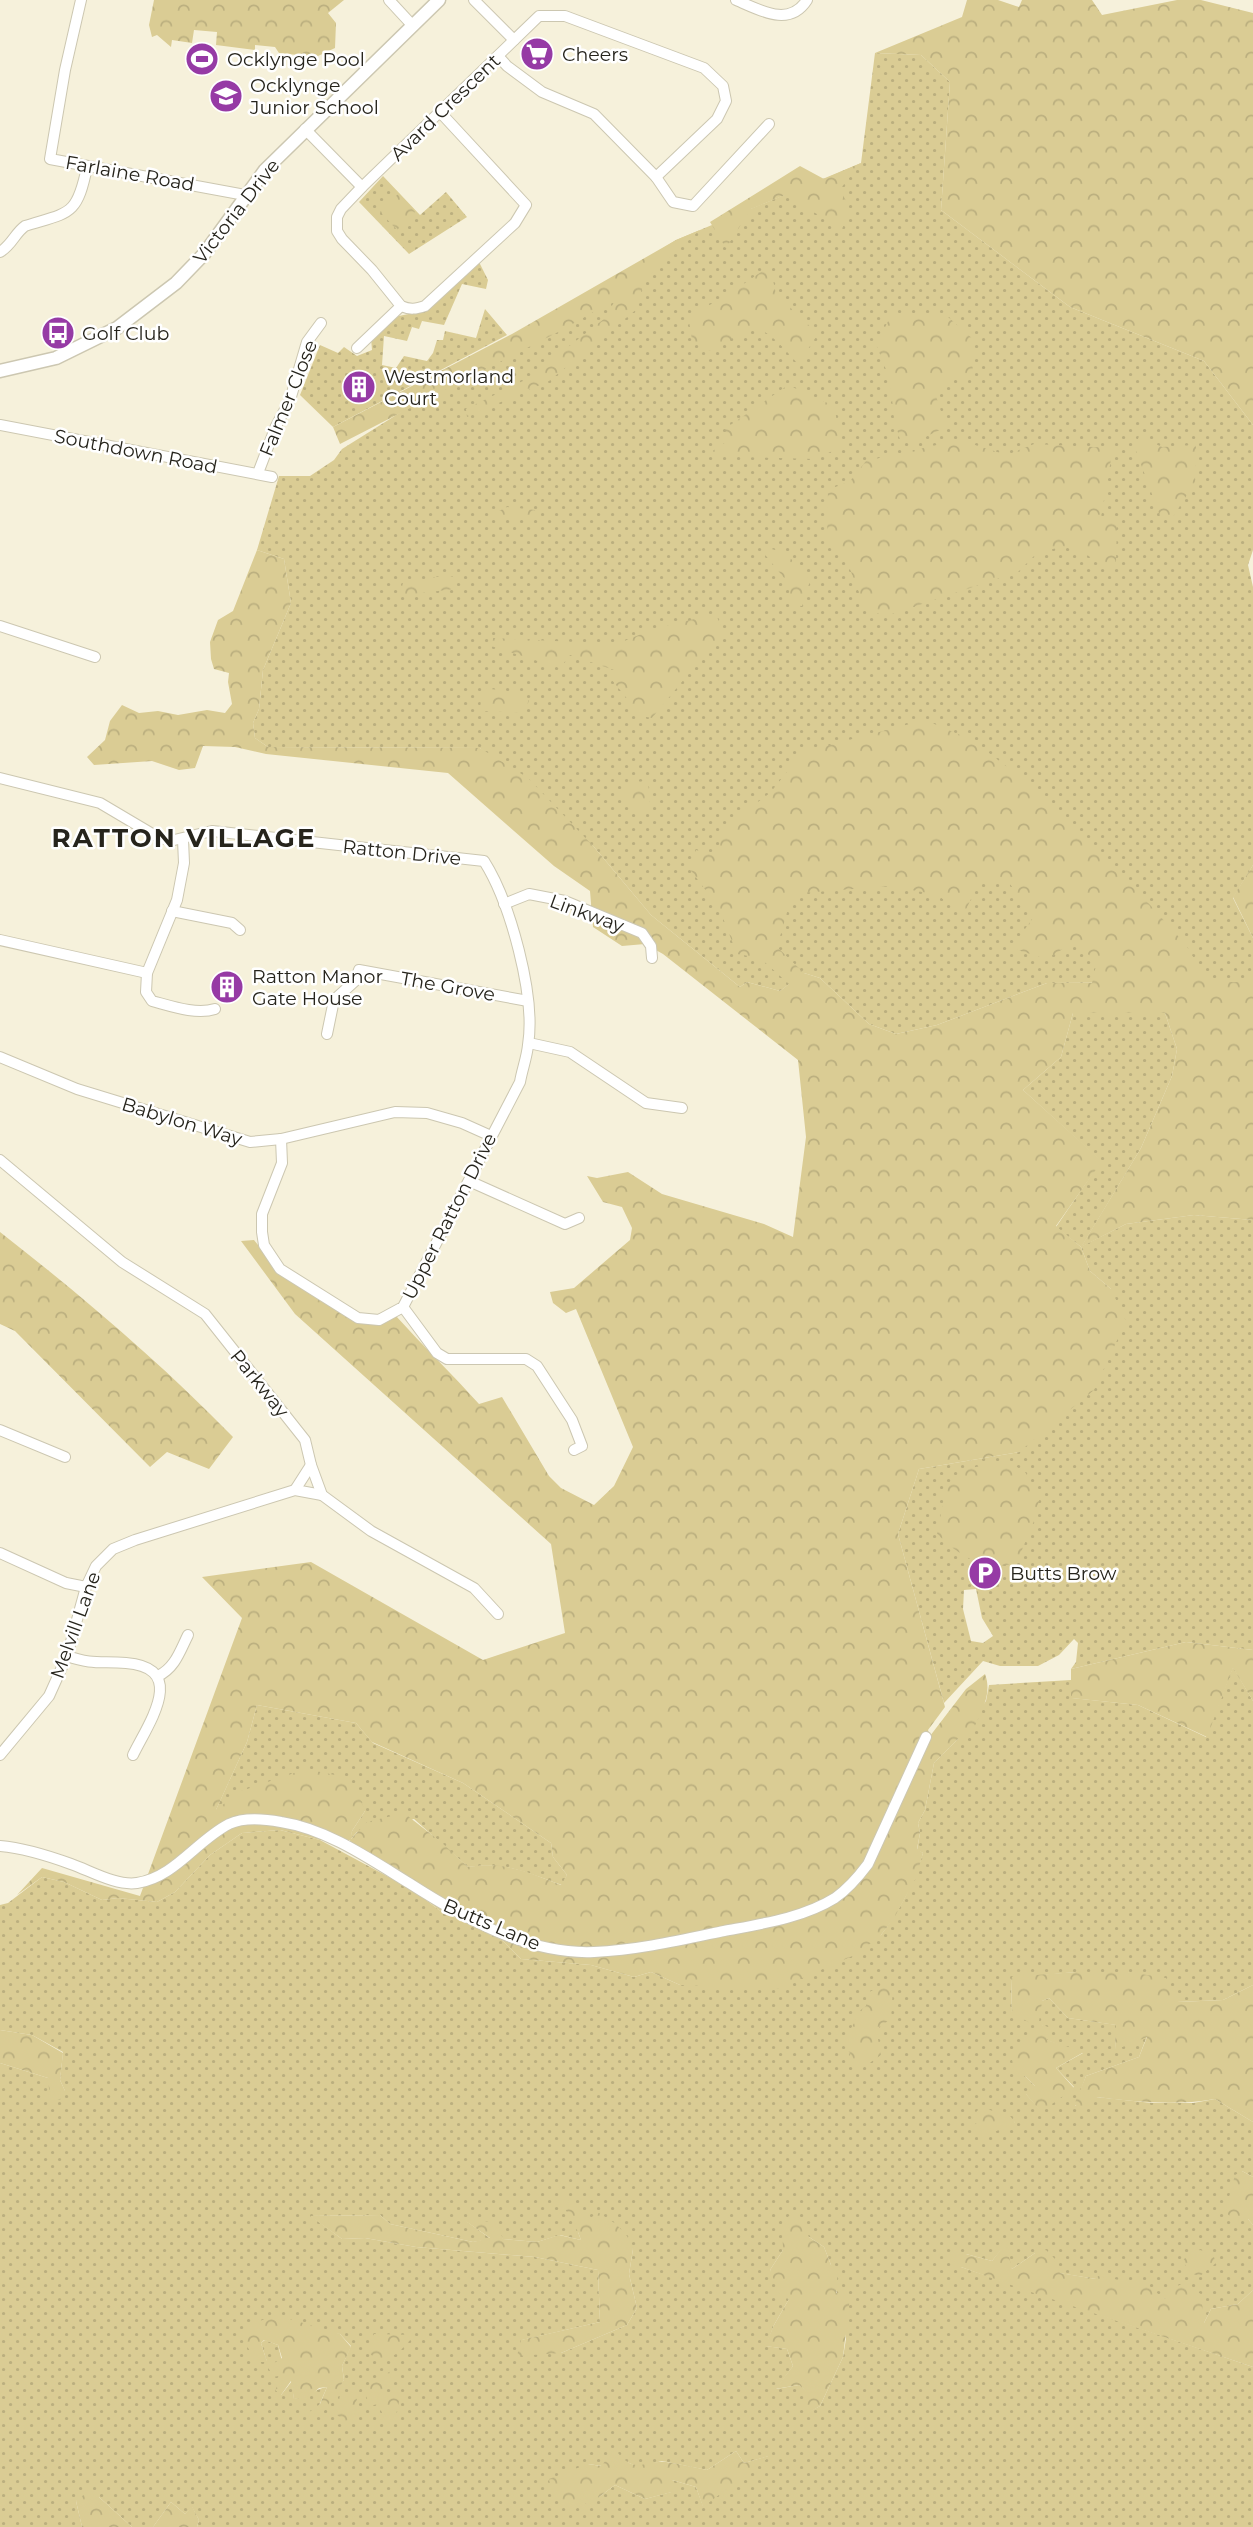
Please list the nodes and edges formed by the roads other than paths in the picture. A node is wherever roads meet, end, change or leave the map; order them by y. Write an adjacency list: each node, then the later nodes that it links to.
1 (81, 0): 13 (street, Farlaine Road)
2 (389, 0): 7 (street)
3 (439, 0): 7 (street, Victoria Drive)
4 (474, 0): 8 (street)
5 (736, 0): 6 (street)
6 (807, 0)
7 (413, 26): 12 (street, Victoria Drive)
8 (514, 40): 9 (street, Avard Crescent); 14 (street, Avard Crescent)
9 (498, 56): 10 (street, Avard Crescent); 14 (street)
10 (440, 112): 15 (street, Avard Crescent); 18 (street)
11 (769, 124): 14 (street)
12 (305, 129): 15 (street); 16 (street, Victoria Drive)
13 (87, 167): 16 (street, Farlaine Road); 17 (street)
14 (656, 177)
15 (362, 187): 18 (street, Avard Crescent)
16 (245, 195): 21 (street, Victoria Drive)
17 (0, 252)
18 (401, 306): 20 (street)
19 (321, 323): 23 (street, Falmer Close)
20 (357, 348)
21 (0, 371)
22 (0, 425): 23 (street, Southdown Road)
23 (257, 474): 24 (street, Southdown Road)
24 (272, 477)
25 (0, 626): 26 (street)
26 (95, 657)
27 (0, 778): 28 (street, Ratton Drive)
28 (183, 839): 29 (street, Ratton Drive); 31 (street)
29 (484, 861): 30 (street, Upper Ratton Drive)
30 (504, 904): 34 (street, Linkway); 36 (street, Upper Ratton Drive)
31 (172, 911): 32 (street); 35 (street)
32 (240, 930)
33 (0, 940): 35 (street)
34 (652, 958)
35 (147, 973): 37 (street)
36 (528, 1001): 38 (street, The Grove); 39 (street, Upper Ratton Drive)
37 (215, 1009)
38 (327, 1034)
39 (529, 1043): 41 (street); 42 (street, Upper Ratton Drive)
40 (0, 1057): 43 (street, Babylon Way)
41 (682, 1108)
42 (491, 1136): 43 (street, Babylon Way); 45 (street, Upper Ratton Drive)
43 (281, 1139): 47 (street, Upper Ratton Drive)
44 (0, 1160): 51 (street, Parkway)
45 (469, 1181): 46 (street); 47 (street, Upper Ratton Drive)
46 (579, 1218)
47 (402, 1307): 49 (street)
48 (0, 1430): 50 (street)
49 (574, 1450)
50 (65, 1457)
51 (311, 1465): 52 (street); 53 (street, Parkway)
52 (295, 1490): 53 (street); 55 (street, Melvill Lane)
53 (323, 1495): 56 (street)
54 (0, 1553): 55 (street)
55 (86, 1587): 58 (street, Melvill Lane)
56 (498, 1614)
57 (188, 1635): 59 (street)
58 (67, 1656): 59 (street); 61 (street, Melvill Lane)
59 (158, 1676): 62 (street)
60 (926, 1737): 63 (street, Butts Lane)
61 (0, 1755)
62 (133, 1755)
63 (0, 1846)

